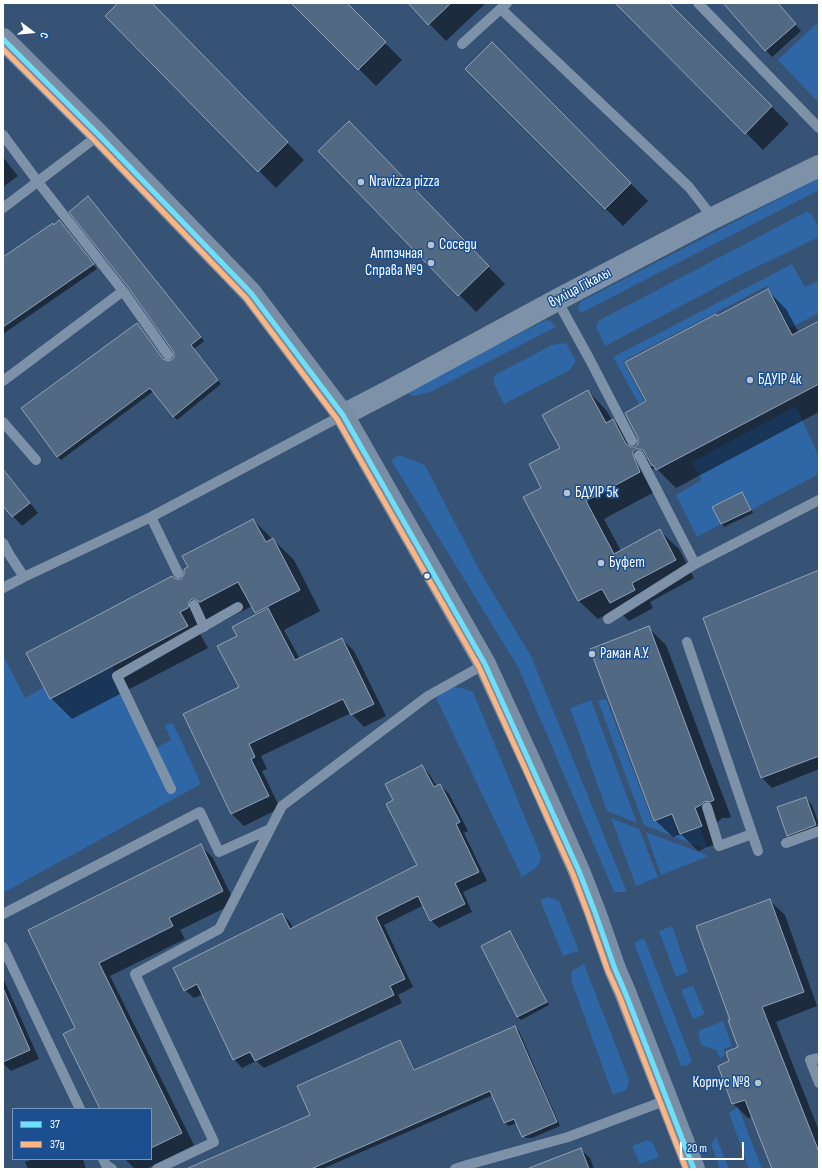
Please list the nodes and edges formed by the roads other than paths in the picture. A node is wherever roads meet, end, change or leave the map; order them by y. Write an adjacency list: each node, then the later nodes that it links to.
1 (698, 3): 5 (lane)
2 (504, 6): 4 (lane); 11 (lane)
3 (3, 39): 7 (main road)
4 (462, 44)
5 (819, 128)
6 (3, 135): 9 (lane)
7 (99, 135): 9 (lane); 16 (main road)
8 (819, 166): 11 (street, вуліца Гікалы)
9 (38, 182): 10 (lane); 12 (lane)
10 (3, 208)
11 (713, 218): 13 (street, вуліца Гікалы)
12 (123, 291): 14 (lane); 15 (lane)
13 (557, 300): 16 (street, вуліца Гікалы); 18 (lane)
14 (168, 355)
15 (3, 381)
16 (343, 415): 22 (lane); 33 (main road)
17 (3, 422): 20 (lane)
18 (632, 441)
19 (639, 455): 24 (lane)
20 (36, 460)
21 (819, 500): 24 (lane)
22 (151, 516): 25 (lane); 26 (lane)
23 (3, 543): 26 (lane)
24 (695, 564): 30 (lane)
25 (178, 572)
26 (24, 577): 27 (lane)
27 (3, 588)
28 (194, 605): 31 (lane)
29 (238, 607): 31 (lane)
30 (608, 619)
31 (204, 627): 34 (lane)
32 (687, 642): 38 (lane)
33 (485, 664): 36 (lane); 45 (main road)
34 (171, 789)
35 (707, 807): 38 (lane)
36 (270, 829): 41 (lane); 50 (lane)
37 (819, 831): 39 (lane)
38 (752, 834): 40 (lane)
39 (786, 843)
40 (758, 851)
41 (3, 914)
42 (3, 946): 46 (lane)
43 (819, 1058): 44 (lane)
44 (819, 1083)
45 (668, 1100): 48 (lane); 52 (main road)
46 (80, 1108)
47 (104, 1160): 49 (lane)
48 (468, 1167): 51 (lane)
49 (112, 1169)
50 (157, 1169)
51 (455, 1169)
52 (694, 1169)

